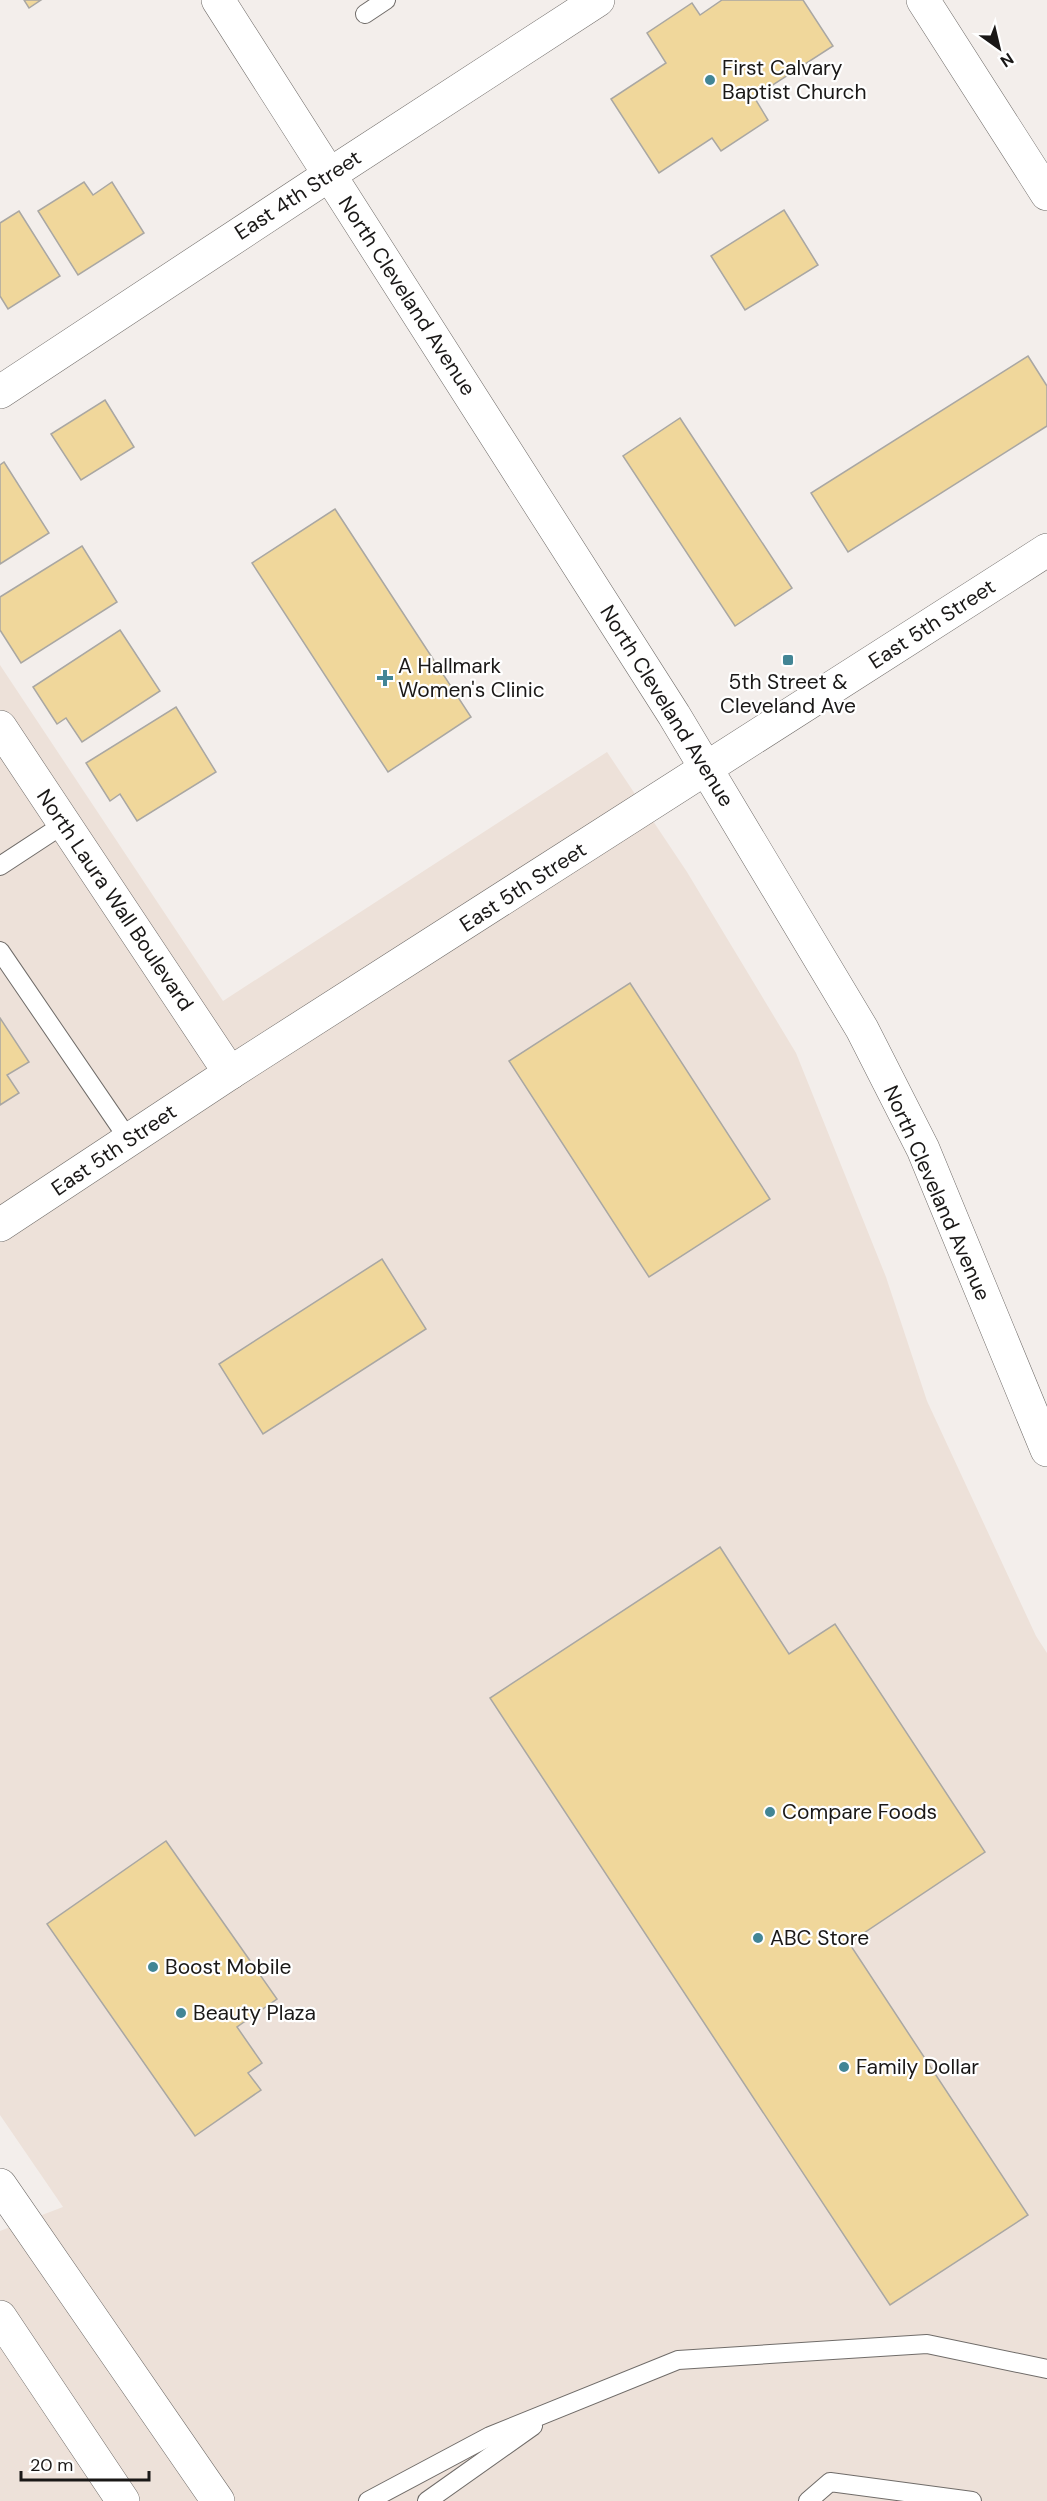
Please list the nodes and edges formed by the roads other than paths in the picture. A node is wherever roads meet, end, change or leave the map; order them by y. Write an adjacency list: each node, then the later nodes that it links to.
1 (218, 0): 6 (street, North Cleveland Avenue)
2 (386, 0): 5 (lane)
3 (598, 0): 6 (street, East 4th Street)
4 (923, 0): 7 (street)
5 (365, 14)
6 (329, 175): 8 (street, East 4th Street); 11 (street, North Cleveland Avenue)
7 (1047, 194)
8 (0, 392)
9 (1047, 550): 11 (street, East 5th Street)
10 (0, 727): 12 (street, North Laura Wall Boulevard)
11 (708, 769): 15 (street, East 5th Street); 18 (street, North Cleveland Avenue)
12 (64, 824): 13 (lane); 15 (street, North Laura Wall Boulevard)
13 (0, 866)
14 (0, 951): 16 (lane)
15 (230, 1073): 16 (street, East 5th Street)
16 (129, 1140): 17 (street, East 5th Street)
17 (0, 1225)
18 (1047, 1450)
19 (0, 2185): 24 (street)
20 (0, 2316): 23 (street)
21 (1047, 2369): 22 (lane)
22 (561, 2406): 25 (lane); 26 (lane)
23 (123, 2501)
24 (218, 2501)
25 (368, 2501)
26 (427, 2501)
27 (808, 2501): 28 (lane)
28 (972, 2501)

